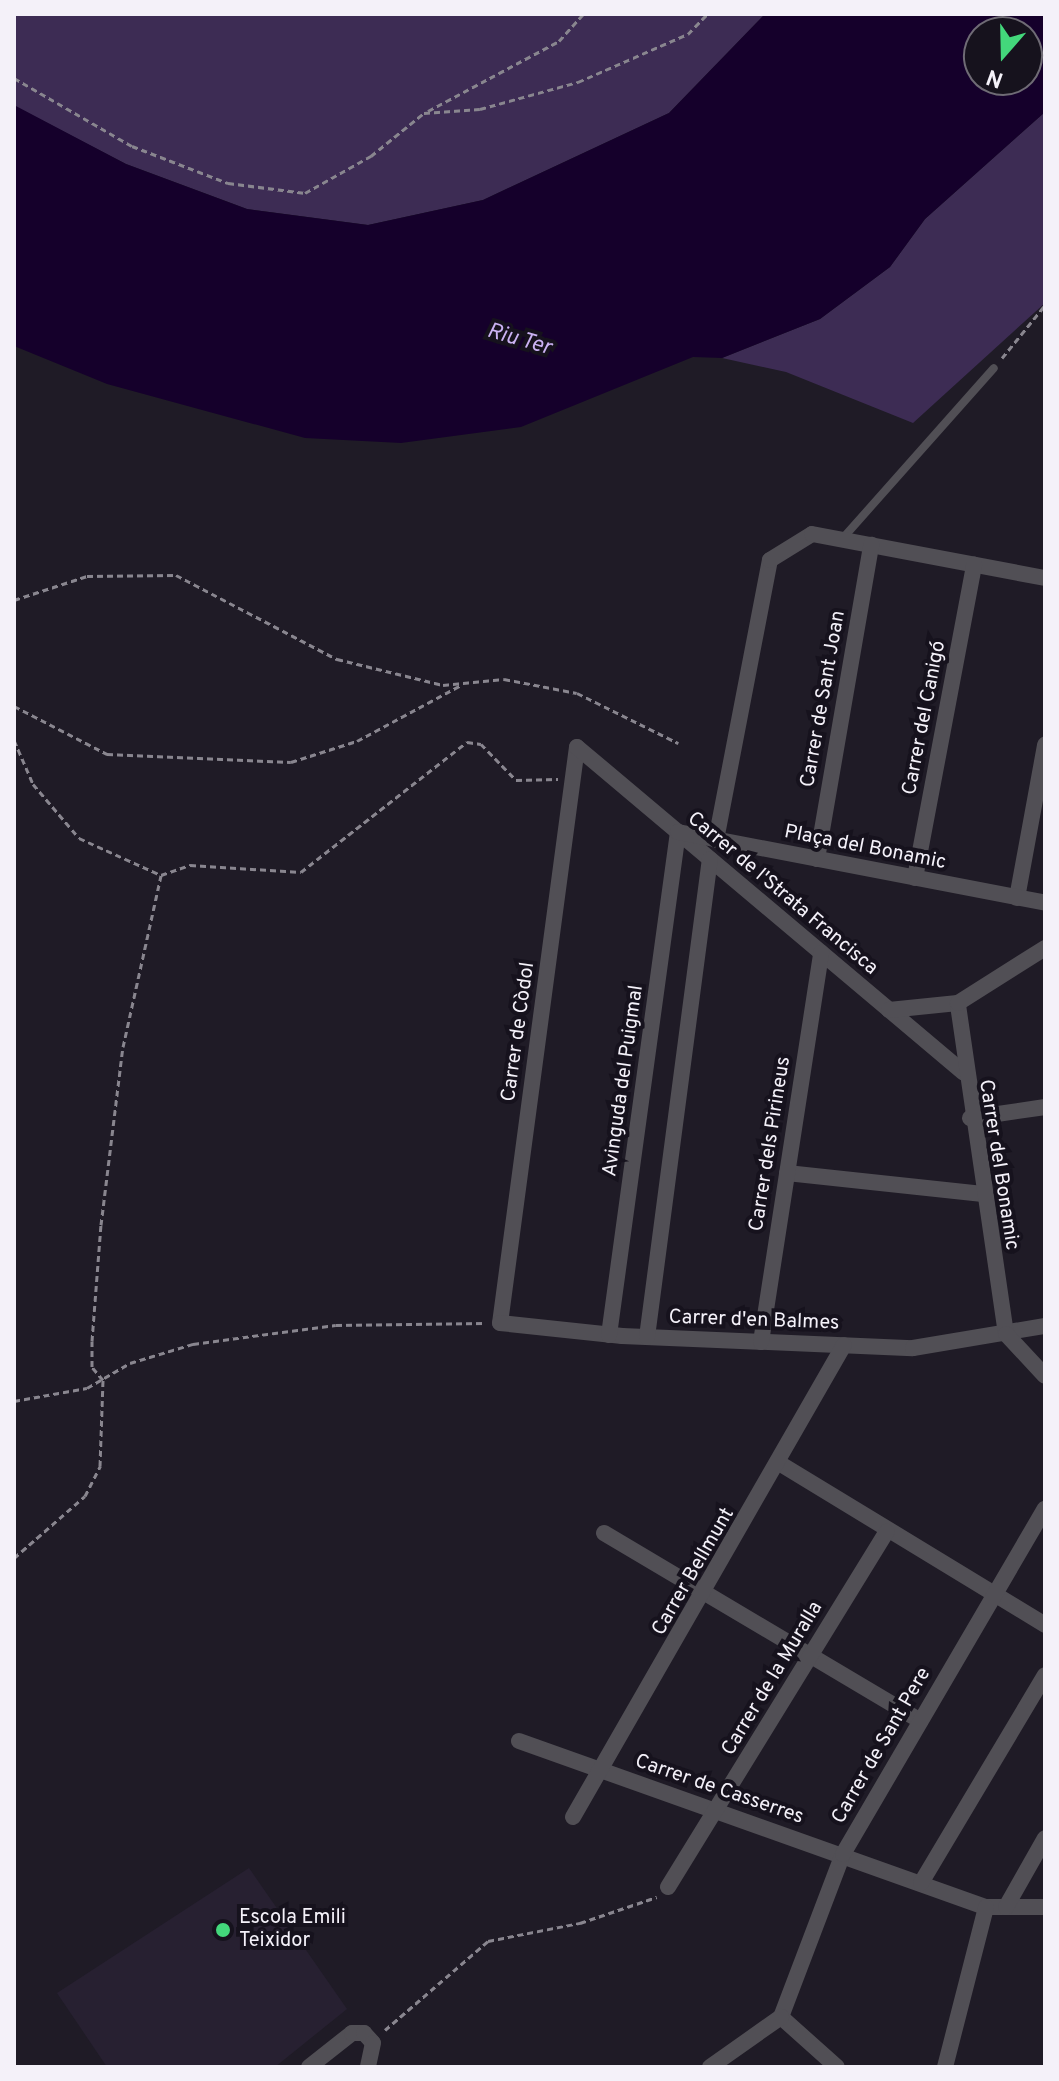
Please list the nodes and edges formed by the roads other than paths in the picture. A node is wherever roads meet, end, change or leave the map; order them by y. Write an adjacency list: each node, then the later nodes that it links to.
1 (994, 368): 2 (lane)
2 (842, 539): 3 (street); 9 (street)
3 (871, 545): 4 (street); 11 (street, Carrer de Sant Joan)
4 (974, 565): 5 (street); 12 (street, Carrer del Canigó)
5 (1045, 578)
6 (1045, 745): 13 (street)
7 (577, 747): 8 (street, Carrer de l'Strata Francisca); 24 (street, Carrer de Còdol)
8 (678, 832): 9 (street, Plaça del Bonamic); 10 (street, Carrer de l'Strata Francisca); 27 (street, Avinguda del Puigmal)
9 (716, 840): 11 (street, Plaça del Bonamic)
10 (710, 859): 16 (street, Carrer de l'Strata Francisca); 28 (street)
11 (817, 859): 12 (street, Plaça del Bonamic)
12 (915, 878): 13 (street, Plaça del Bonamic)
13 (1017, 898): 14 (street, Plaça del Bonamic)
14 (1045, 903)
15 (1045, 948): 17 (street)
16 (821, 953): 18 (street, Carrer de l'Strata Francisca); 22 (street, Carrer dels Pirineus)
17 (958, 1003): 18 (street); 19 (street, Carrer del Bonamic)
18 (889, 1010): 19 (street, Carrer de l'Strata Francisca)
19 (963, 1072): 21 (street, Carrer del Bonamic)
20 (1045, 1107): 21 (street)
21 (970, 1118): 23 (street, Carrer del Bonamic)
22 (787, 1173): 23 (street); 29 (street, Carrer dels Pirineus)
23 (983, 1194): 26 (street, Carrer del Bonamic)
24 (500, 1323): 27 (street, Carrer d'en Balmes)
25 (1045, 1326): 26 (street, Carrer d'en Balmes)
26 (1006, 1334): 30 (street, Carrer d'en Balmes); 31 (street)
27 (609, 1335): 28 (street, Carrer d'en Balmes)
28 (647, 1337): 29 (street, Carrer d'en Balmes)
29 (761, 1342): 30 (street, Carrer d'en Balmes)
30 (844, 1345): 32 (street, Carrer Bellmunt)
31 (1045, 1376)
32 (779, 1463): 34 (street); 36 (street, Carrer Bellmunt)
33 (1045, 1509): 37 (street, Carrer de Sant Pere)
34 (886, 1532): 37 (street); 39 (street, Carrer de la Muralla)
35 (604, 1533): 36 (street)
36 (707, 1594): 39 (street); 43 (street, Carrer Bellmunt)
37 (994, 1594): 38 (street); 41 (street, Carrer de Sant Pere)
38 (1045, 1625)
39 (811, 1656): 41 (street); 44 (street, Carrer de la Muralla)
40 (1045, 1675): 48 (street)
41 (920, 1721): 47 (street, Carrer de Sant Pere)
42 (519, 1741): 43 (street, Carrer de Casserres)
43 (601, 1770): 44 (street, Carrer de Casserres); 45 (street, Carrer Bellmunt)
44 (717, 1810): 47 (street, Carrer de Casserres); 49 (street, Carrer de la Muralla)
45 (573, 1817)
46 (1045, 1838): 51 (street)
47 (843, 1854): 48 (street, Carrer de Casserres); 53 (street, Carrer de Sant Pere)
48 (921, 1883): 50 (street, Carrer de Casserres)
49 (668, 1887)
50 (986, 1907): 51 (street, Carrer de Casserres); 58 (street)
51 (1006, 1907): 52 (street, Carrer de Casserres)
52 (1045, 1907)
53 (781, 2017): 56 (street); 57 (street)
54 (309, 2067): 55 (street)
55 (368, 2067)
56 (710, 2067)
57 (837, 2067)
58 (945, 2067)

